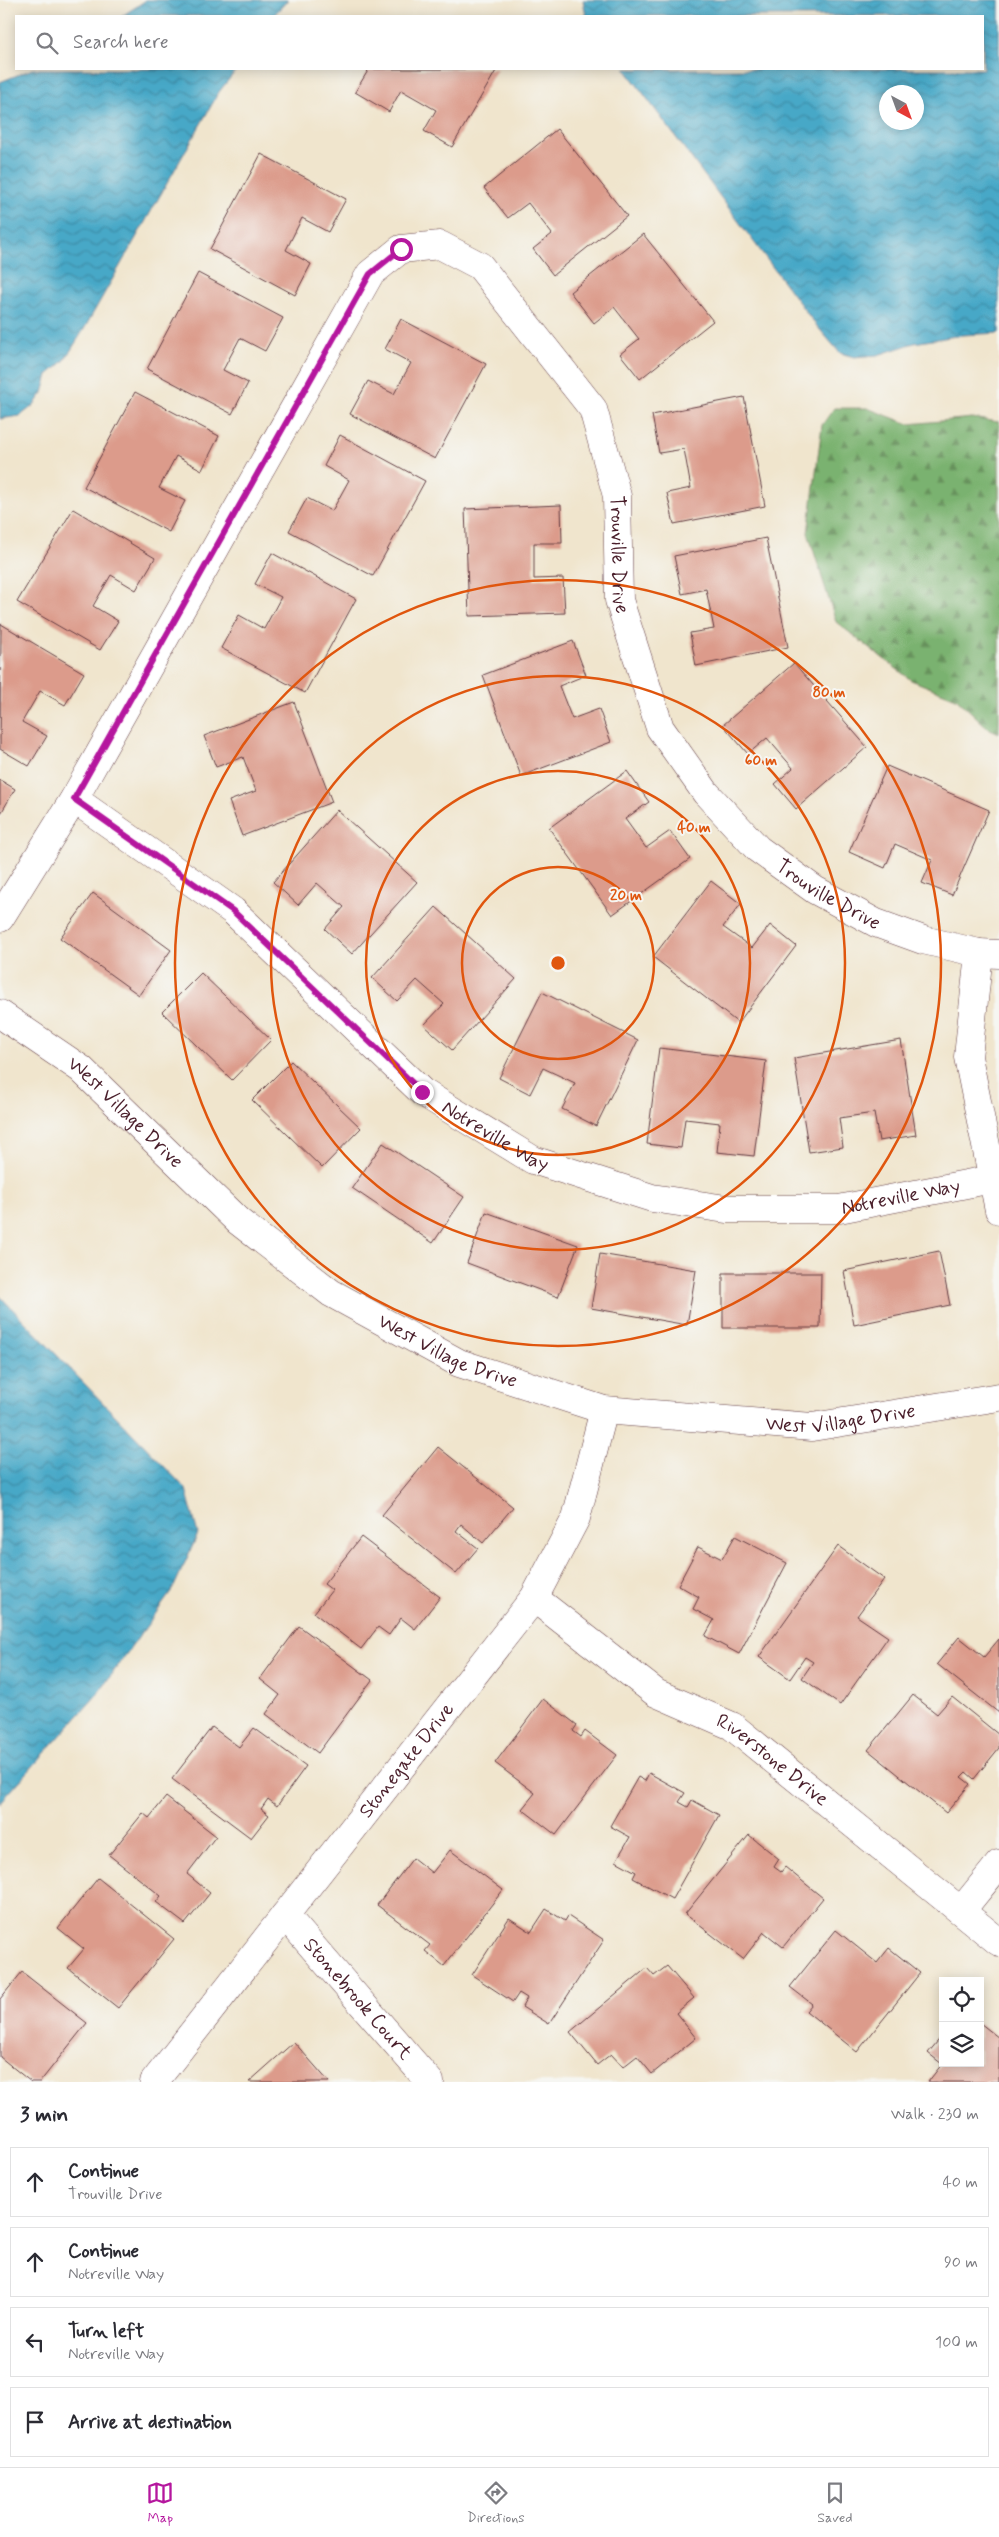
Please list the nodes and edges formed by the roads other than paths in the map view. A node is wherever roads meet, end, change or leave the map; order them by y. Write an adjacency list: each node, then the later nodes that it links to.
1 (74, 799): 2 (street); 3 (street, Trouville Drive); 5 (street, Notreville Way)
2 (0, 918)
3 (989, 954): 5 (street)
4 (0, 1014): 8 (street, West Village Drive)
5 (992, 1179): 6 (street)
6 (999, 1210)
7 (999, 1397): 8 (street, West Village Drive)
8 (604, 1410): 9 (street, Stonegate Drive)
9 (534, 1598): 11 (street, Riverstone Drive); 12 (street, Stonegate Drive)
10 (999, 1864): 11 (street)
11 (961, 1911): 13 (street, Riverstone Drive)
12 (285, 1916): 14 (street, Stonegate Drive); 15 (street, Stonebrook Court)
13 (999, 1942)
14 (154, 2082)
15 (430, 2082)

